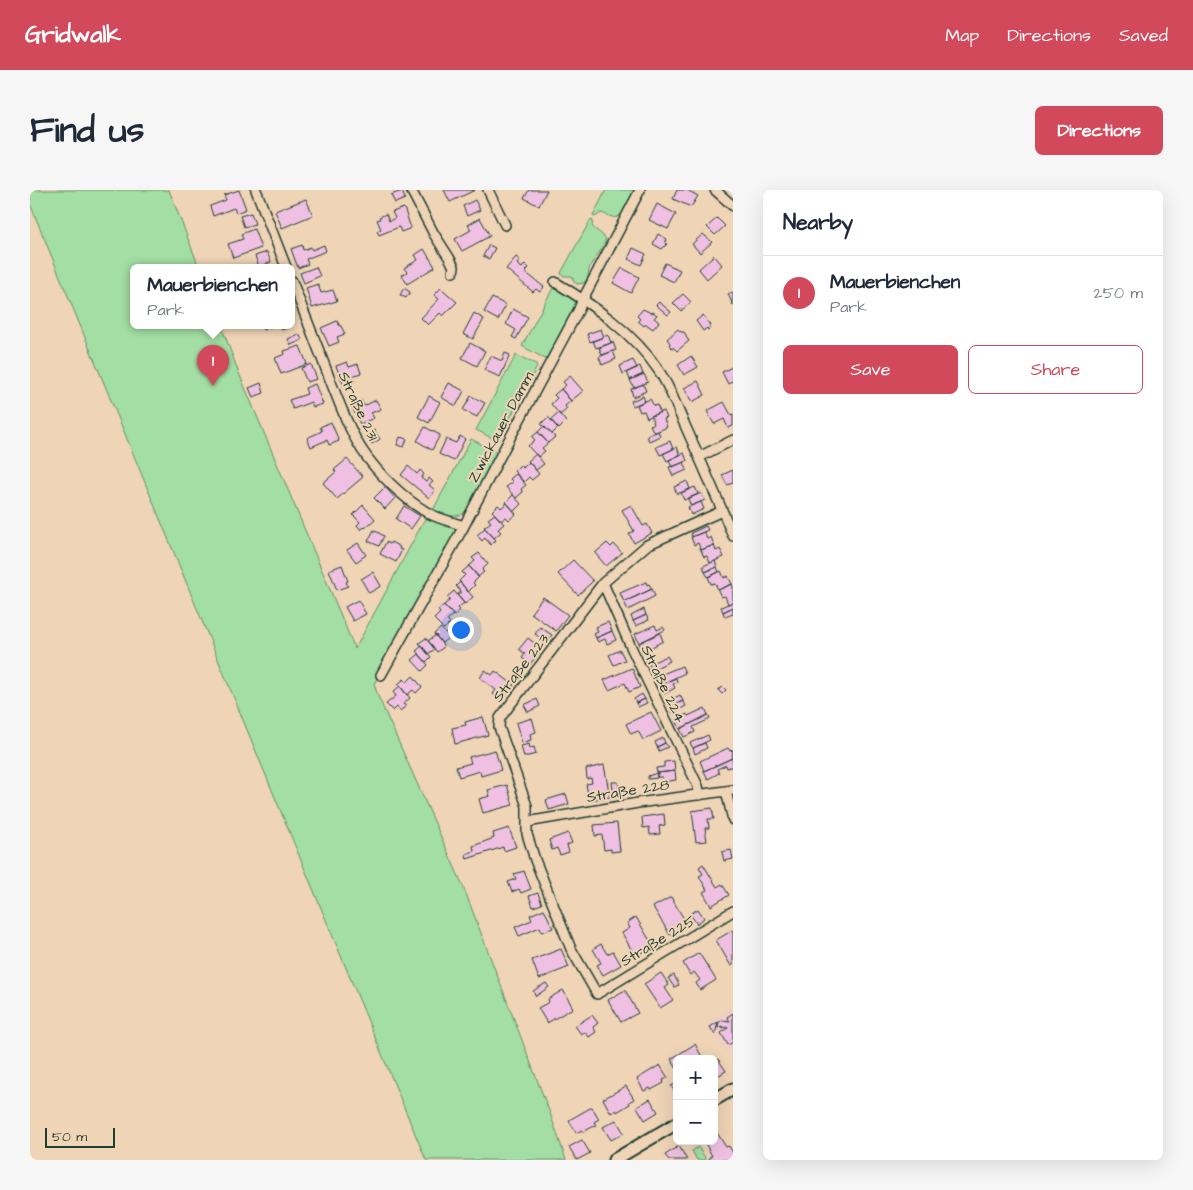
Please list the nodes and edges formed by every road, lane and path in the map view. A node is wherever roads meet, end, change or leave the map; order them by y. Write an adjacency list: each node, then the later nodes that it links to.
1 (256, 190): 8 (street)
2 (412, 190): 9 (street)
3 (488, 190): 7 (street)
4 (640, 190): 12 (street, Zwickauer Damm)
5 (715, 190): 6 (street)
6 (733, 206)
7 (505, 225)
8 (285, 264)
9 (453, 272)
10 (555, 282): 12 (street)
11 (295, 289): 16 (street, Straße 231)
12 (583, 299): 14 (street); 16 (street, Zwickauer Damm)
13 (733, 440): 14 (street)
14 (699, 457): 15 (street)
15 (722, 511): 17 (street); 18 (street, Straße 223)
16 (464, 526): 19 (street, Zwickauer Damm)
17 (733, 536)
18 (603, 583): 21 (street, Straße 224); 23 (street, Straße 223)
19 (381, 675)
20 (729, 790): 21 (street, Straße 228); 22 (street)
21 (700, 795): 23 (street, Straße 228)
22 (733, 820)
23 (528, 822): 25 (street, Straße 223)
24 (733, 911): 25 (street, Straße 225)
25 (597, 994)
26 (733, 1089): 27 (street)
27 (718, 1098)
28 (673, 1125): 29 (street)
29 (614, 1160)

